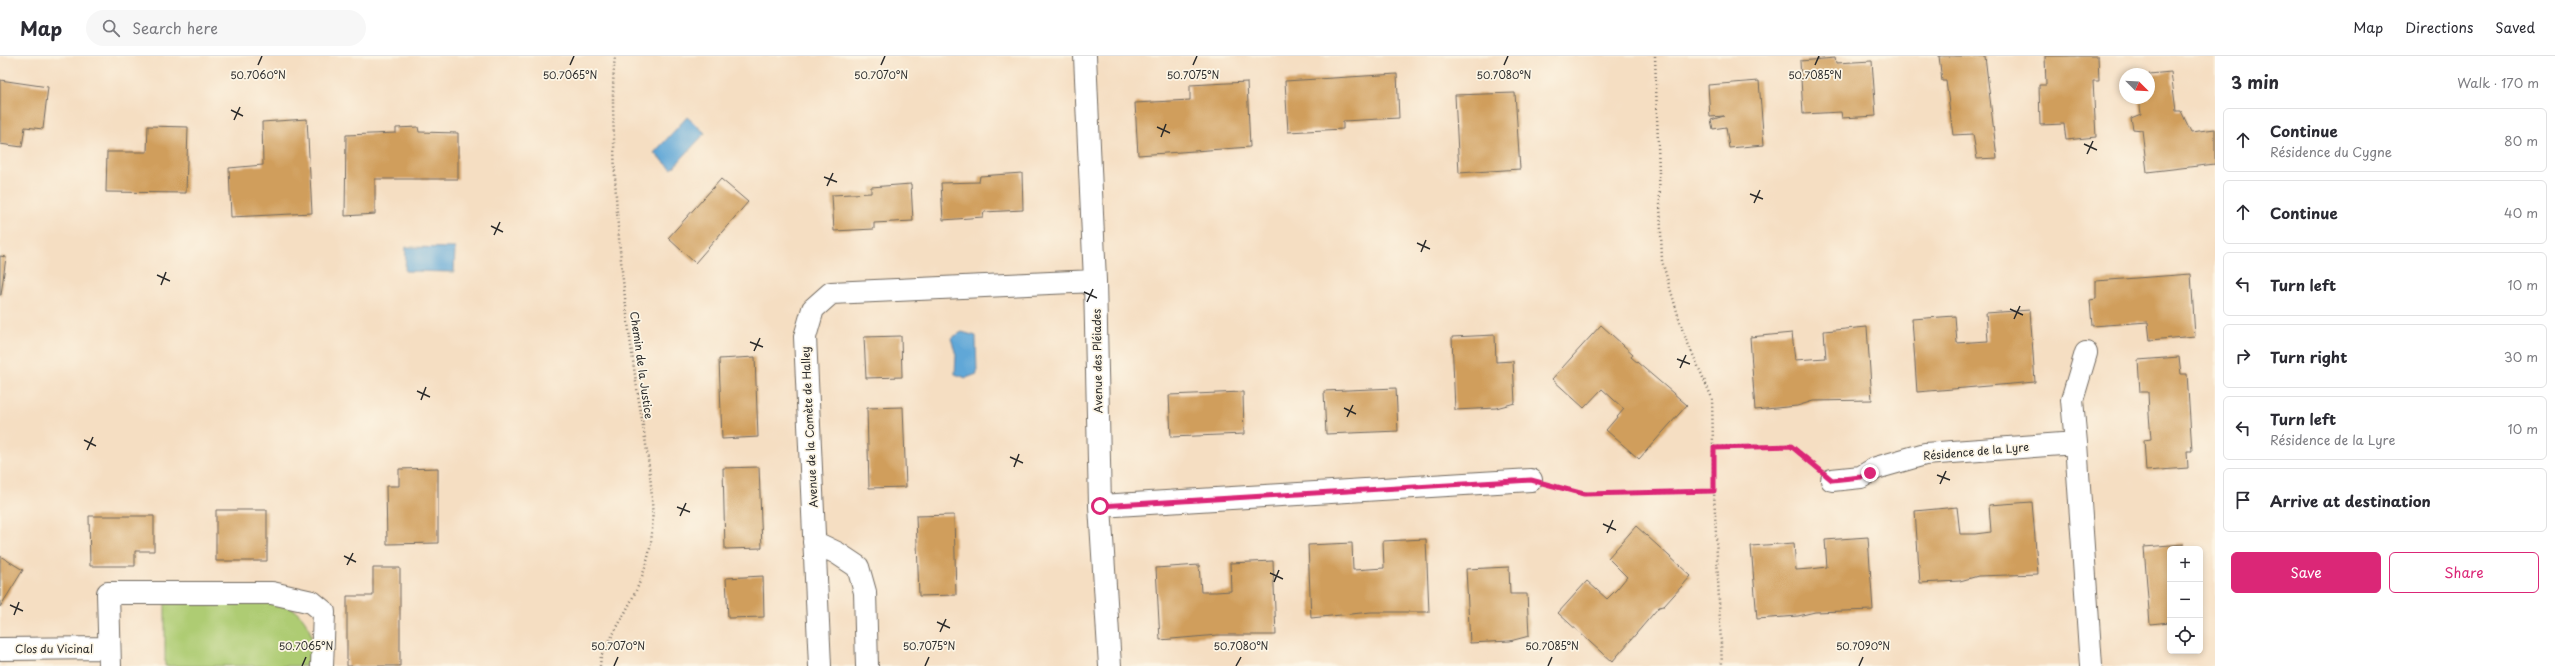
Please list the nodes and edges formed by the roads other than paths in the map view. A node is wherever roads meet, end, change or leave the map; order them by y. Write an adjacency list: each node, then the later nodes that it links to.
1 (1085, 56): 2 (street, Avenue des Pléiades)
2 (1095, 281): 7 (street, Avenue des Pléiades); 8 (street, Avenue de la Comète de Halley)
3 (2086, 353): 4 (street)
4 (2076, 443): 6 (street, Résidence de la Lyre); 15 (street)
5 (1531, 480): 7 (street)
6 (1832, 480)
7 (1100, 506): 14 (street, Avenue des Pléiades)
8 (814, 542): 12 (street, Avenue de la Comète de Halley); 13 (street)
9 (0, 649): 10 (street, Clos du Vicinal)
10 (109, 657): 11 (street, Clos du Vicinal)
11 (322, 666)
12 (820, 666)
13 (867, 666)
14 (1110, 666)
15 (2092, 666)

